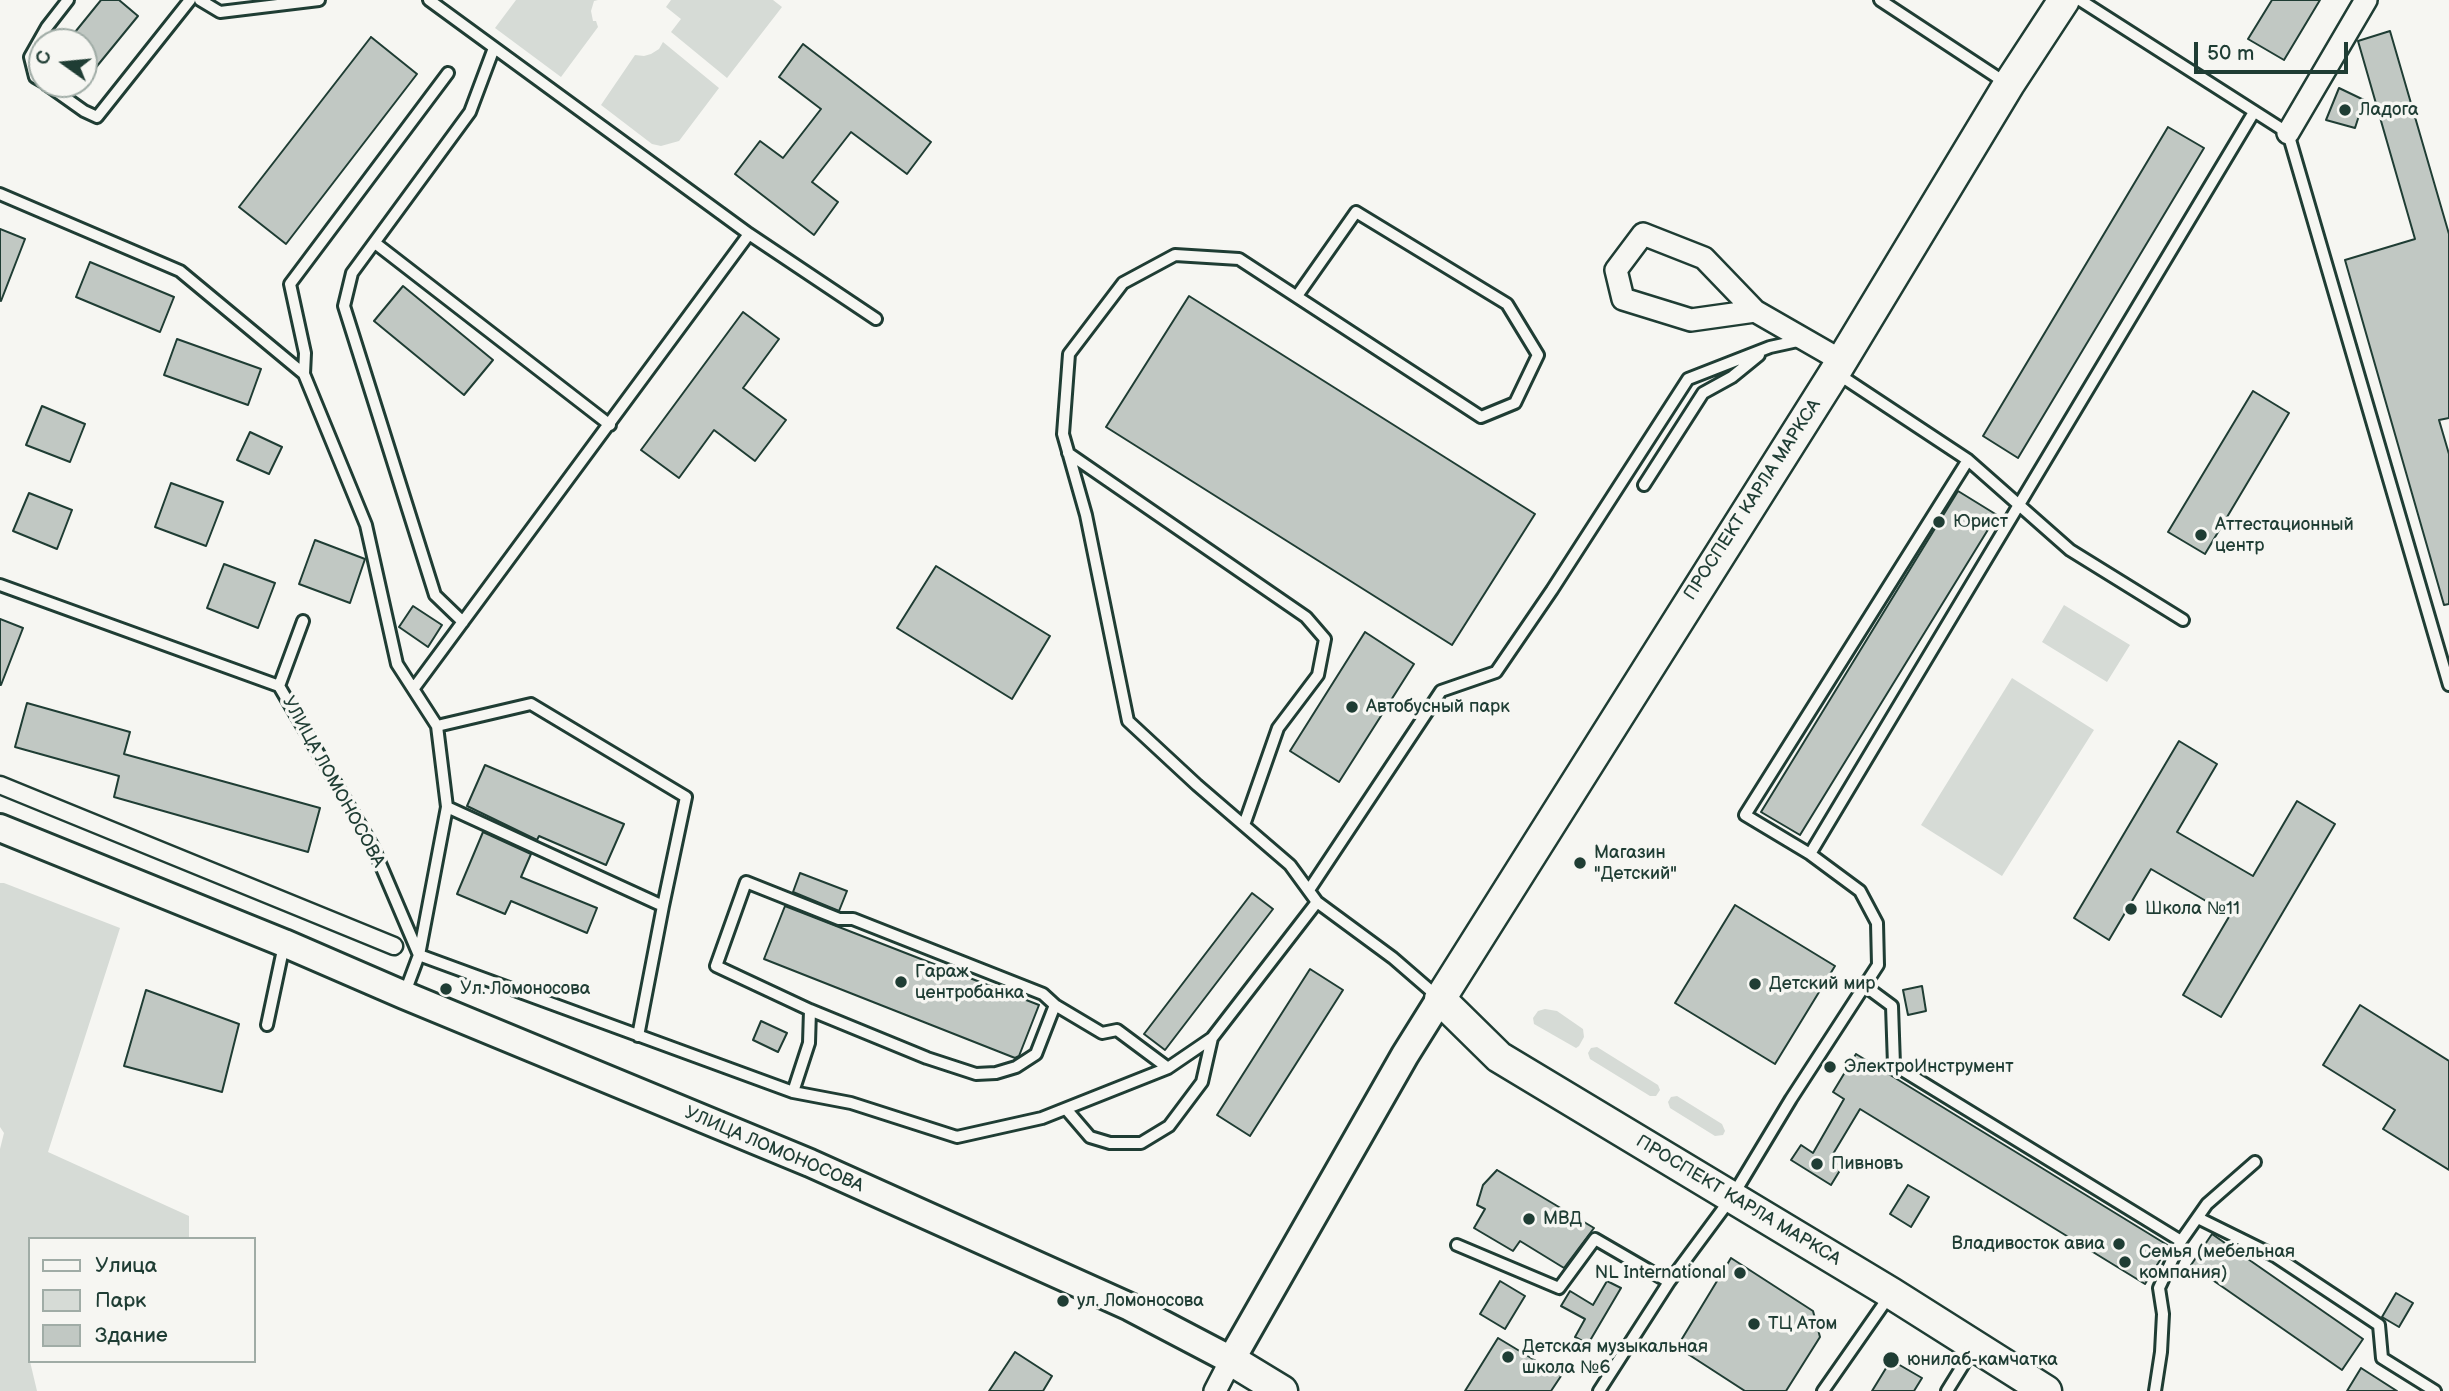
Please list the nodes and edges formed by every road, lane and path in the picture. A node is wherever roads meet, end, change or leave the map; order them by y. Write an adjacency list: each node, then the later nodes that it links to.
1 (68, 0): 10 (lane)
2 (190, 0): 14 (lane)
3 (200, 0): 4 (lane)
4 (319, 0)
5 (429, 0): 11 (lane)
6 (1880, 0): 13 (lane)
7 (2064, 0): 13 (main road, ПРОСПЕКТ КАРЛА МАРКСА)
8 (2080, 0): 15 (lane)
9 (2366, 0): 16 (street)
10 (46, 28)
11 (494, 48): 18 (lane); 19 (lane)
12 (447, 73): 26 (lane)
13 (2009, 84): 25 (main road, ПРОСПЕКТ КАРЛА МАРКСА)
14 (65, 98)
15 (2254, 112): 16 (lane); 31 (lane)
16 (2288, 133): 36 (lane)
17 (0, 194): 26 (lane)
18 (749, 234): 22 (lane); 27 (lane)
19 (375, 243): 27 (lane); 35 (lane)
20 (1297, 296): 20 (lane); 28 (lane)
21 (1755, 312): 21 (street); 23 (street)
22 (876, 319)
23 (1805, 340): 24 (lane); 25 (street)
24 (1770, 347): 30 (lane); 45 (lane)
25 (1838, 367): 29 (lane); 53 (main road, ПРОСПЕКТ КАРЛА МАРКСА)
26 (304, 374): 38 (lane)
27 (610, 425): 35 (lane)
28 (1068, 453): 42 (lane); 42 (lane)
29 (1968, 460): 31 (lane); 44 (lane)
30 (1644, 485)
31 (2019, 505): 33 (lane); 44 (lane)
32 (0, 585): 37 (lane, УЛИЦА ЛОМОНОСОВА)
33 (2183, 620)
34 (303, 621): 37 (lane)
35 (463, 622): 38 (lane)
36 (2449, 685)
37 (279, 686): 50 (lane, УЛИЦА ЛОМОНОСОВА)
38 (414, 688): 39 (lane)
39 (437, 726): 41 (lane); 47 (lane)
40 (0, 785): 49 (street)
41 (447, 807): 47 (lane); 50 (lane)
42 (1244, 825): 45 (lane)
43 (0, 828): 48 (street, УЛИЦА ЛОМОНОСОВА)
44 (1810, 854): 51 (lane)
45 (1308, 890): 46 (lane)
46 (1317, 902): 53 (lane); 58 (lane)
47 (663, 905): 57 (lane)
48 (284, 943): 52 (street, УЛИЦА ЛОМОНОСОВА); 56 (lane)
49 (394, 946)
50 (419, 955): 52 (lane); 57 (lane)
51 (1865, 986): 63 (lane); 65 (lane)
52 (404, 995): 70 (street, УЛИЦА ЛОМОНОСОВА)
53 (1440, 999): 63 (main road, ПРОСПЕКТ КАРЛА МАРКСА); 70 (street, ПРОСПЕКТ КАРЛА МАРКСА)
54 (1055, 1004): 55 (lane); 55 (lane); 59 (lane)
55 (810, 1010): 60 (lane)
56 (267, 1025)
57 (638, 1037): 60 (lane)
58 (1212, 1038): 59 (lane); 61 (lane)
59 (1168, 1068): 61 (lane)
60 (793, 1092): 61 (lane)
61 (1066, 1109)
62 (2255, 1162): 64 (lane)
63 (1732, 1197): 67 (lane); 68 (main road, ПРОСПЕКТ КАРЛА МАРКСА)
64 (2197, 1218): 65 (lane); 78 (lane)
65 (2181, 1241): 77 (lane)
66 (1457, 1245): 67 (lane)
67 (1669, 1282): 73 (lane)
68 (1891, 1293): 69 (main road, ПРОСПЕКТ КАРЛА МАРКСА); 74 (lane)
69 (1975, 1347): 75 (lane); 76 (main road, ПРОСПЕКТ КАРЛА МАРКСА)
70 (1231, 1360): 71 (street, ПРОСПЕКТ КАРЛА МАРКСА); 72 (main road)
71 (1215, 1391)
72 (1282, 1391)
73 (1599, 1391)
74 (1823, 1391)
75 (1947, 1391)
76 (2046, 1391)
77 (2155, 1391)
78 (2435, 1391)

